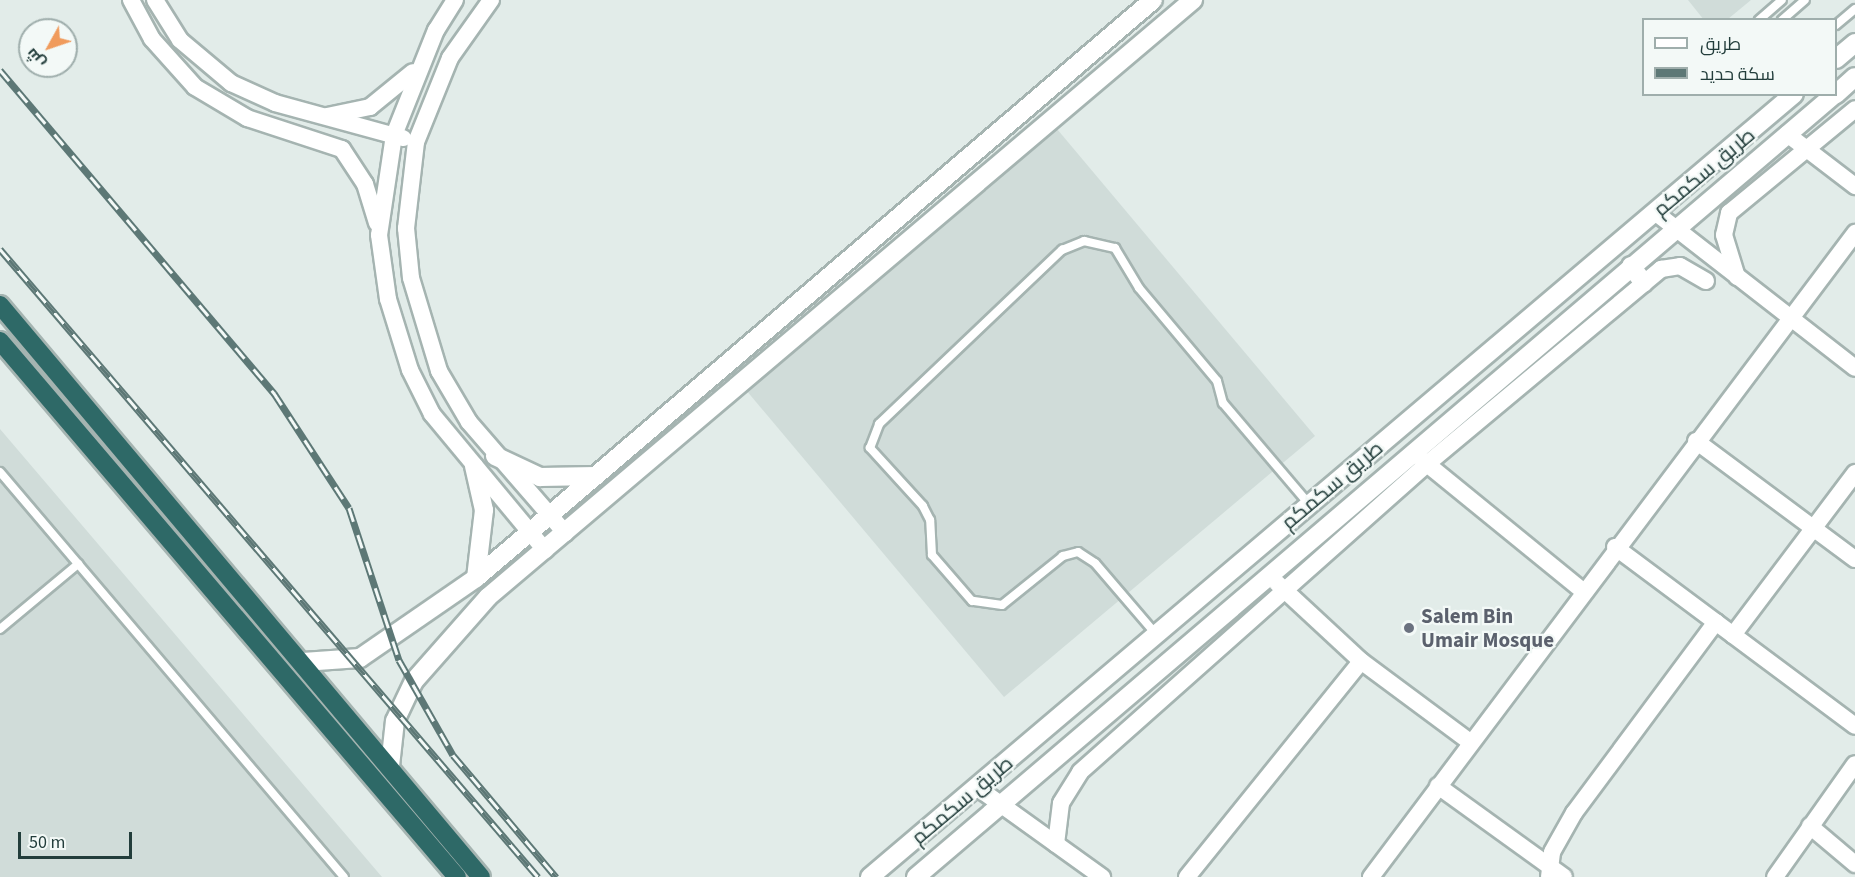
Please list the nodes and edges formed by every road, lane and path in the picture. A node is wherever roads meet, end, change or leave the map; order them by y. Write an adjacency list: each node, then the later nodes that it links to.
1 (131, 0): 30 (street)
2 (155, 0): 21 (street)
3 (455, 0): 15 (street)
4 (491, 0): 24 (street)
5 (1153, 0): 46 (main road)
6 (1193, 0): 51 (main road)
7 (1782, 0): 10 (lane)
8 (1804, 0): 11 (lane)
9 (1855, 9): 12 (lane)
10 (1761, 18)
11 (1784, 18)
12 (1837, 25)
13 (1855, 43): 14 (main road)
14 (1837, 58)
15 (422, 62): 21 (street); 23 (street)
16 (1855, 77): 17 (main road, طريق سكمكم)
17 (1837, 92)
18 (1792, 96): 27 (main road, طريق سكمكم)
19 (1833, 96): 22 (main road, طريق سكمكم)
20 (1855, 109): 25 (street)
21 (320, 117): 23 (street)
22 (1787, 134): 25 (street); 28 (main road, طريق سكمكم)
23 (394, 135): 24 (street); 30 (street)
24 (416, 142): 41 (street)
25 (1806, 148): 26 (street); 32 (street)
26 (1855, 186)
27 (1656, 213): 28 (street); 47 (main road, طريق سكمكم)
28 (1675, 228): 31 (main road, طريق سكمكم); 32 (street)
29 (1855, 233): 36 (street)
30 (379, 235): 43 (street)
31 (1631, 266): 34 (main road); 40 (main road, طريق سكمكم)
32 (1737, 277): 36 (street)
33 (1706, 281): 34 (street)
34 (1644, 283): 42 (street)
35 (0, 305): 65 (highway)
36 (1790, 318): 38 (street); 39 (street)
37 (0, 341): 79 (highway)
38 (1855, 368)
39 (1696, 441): 49 (street); 52 (street)
40 (1411, 451): 42 (street); 56 (main road, طريق سكمكم)
41 (495, 456): 46 (main road); 48 (street)
42 (1427, 464): 58 (street); 59 (street)
43 (474, 466): 50 (street); 57 (main road)
44 (0, 472): 55 (lane)
45 (1855, 473): 49 (street)
46 (596, 476): 48 (main road)
47 (1309, 504): 62 (main road, طريق سكمكم); 62 (lane)
48 (549, 515): 50 (main road); 51 (street)
49 (1814, 528): 54 (street); 63 (street)
50 (529, 532): 53 (street); 57 (main road)
51 (565, 532): 53 (main road)
52 (1615, 548): 59 (street); 60 (street)
53 (545, 550): 69 (main road)
54 (1855, 559)
55 (78, 564): 61 (lane); 78 (lane)
56 (1268, 573): 58 (street); 72 (main road, طريق سكمكم)
57 (476, 578): 65 (main road)
58 (1284, 590): 64 (street); 74 (street)
59 (1583, 591): 67 (street)
60 (1716, 622): 63 (street); 76 (street)
61 (0, 629)
62 (1155, 633): 71 (main road, طريق سكمكم)
63 (1733, 635): 66 (street)
64 (1361, 661): 67 (street); 84 (street)
65 (303, 662): 69 (highway)
66 (1855, 726)
67 (1470, 742): 70 (street)
68 (1855, 764): 73 (street)
69 (390, 766): 80 (highway)
70 (1438, 786): 76 (street); 85 (street)
71 (978, 788): 72 (street); 81 (main road, طريق سكمكم)
72 (1001, 805): 74 (street); 82 (main road, طريق سكمكم)
73 (1810, 825): 75 (street); 77 (street)
74 (1056, 844): 83 (street)
75 (1855, 864)
76 (1554, 874)
77 (1784, 874)
78 (344, 877)
79 (457, 877)
80 (481, 877)
81 (870, 877)
82 (916, 877)
83 (1102, 877)
84 (1187, 877)
85 (1371, 877)

